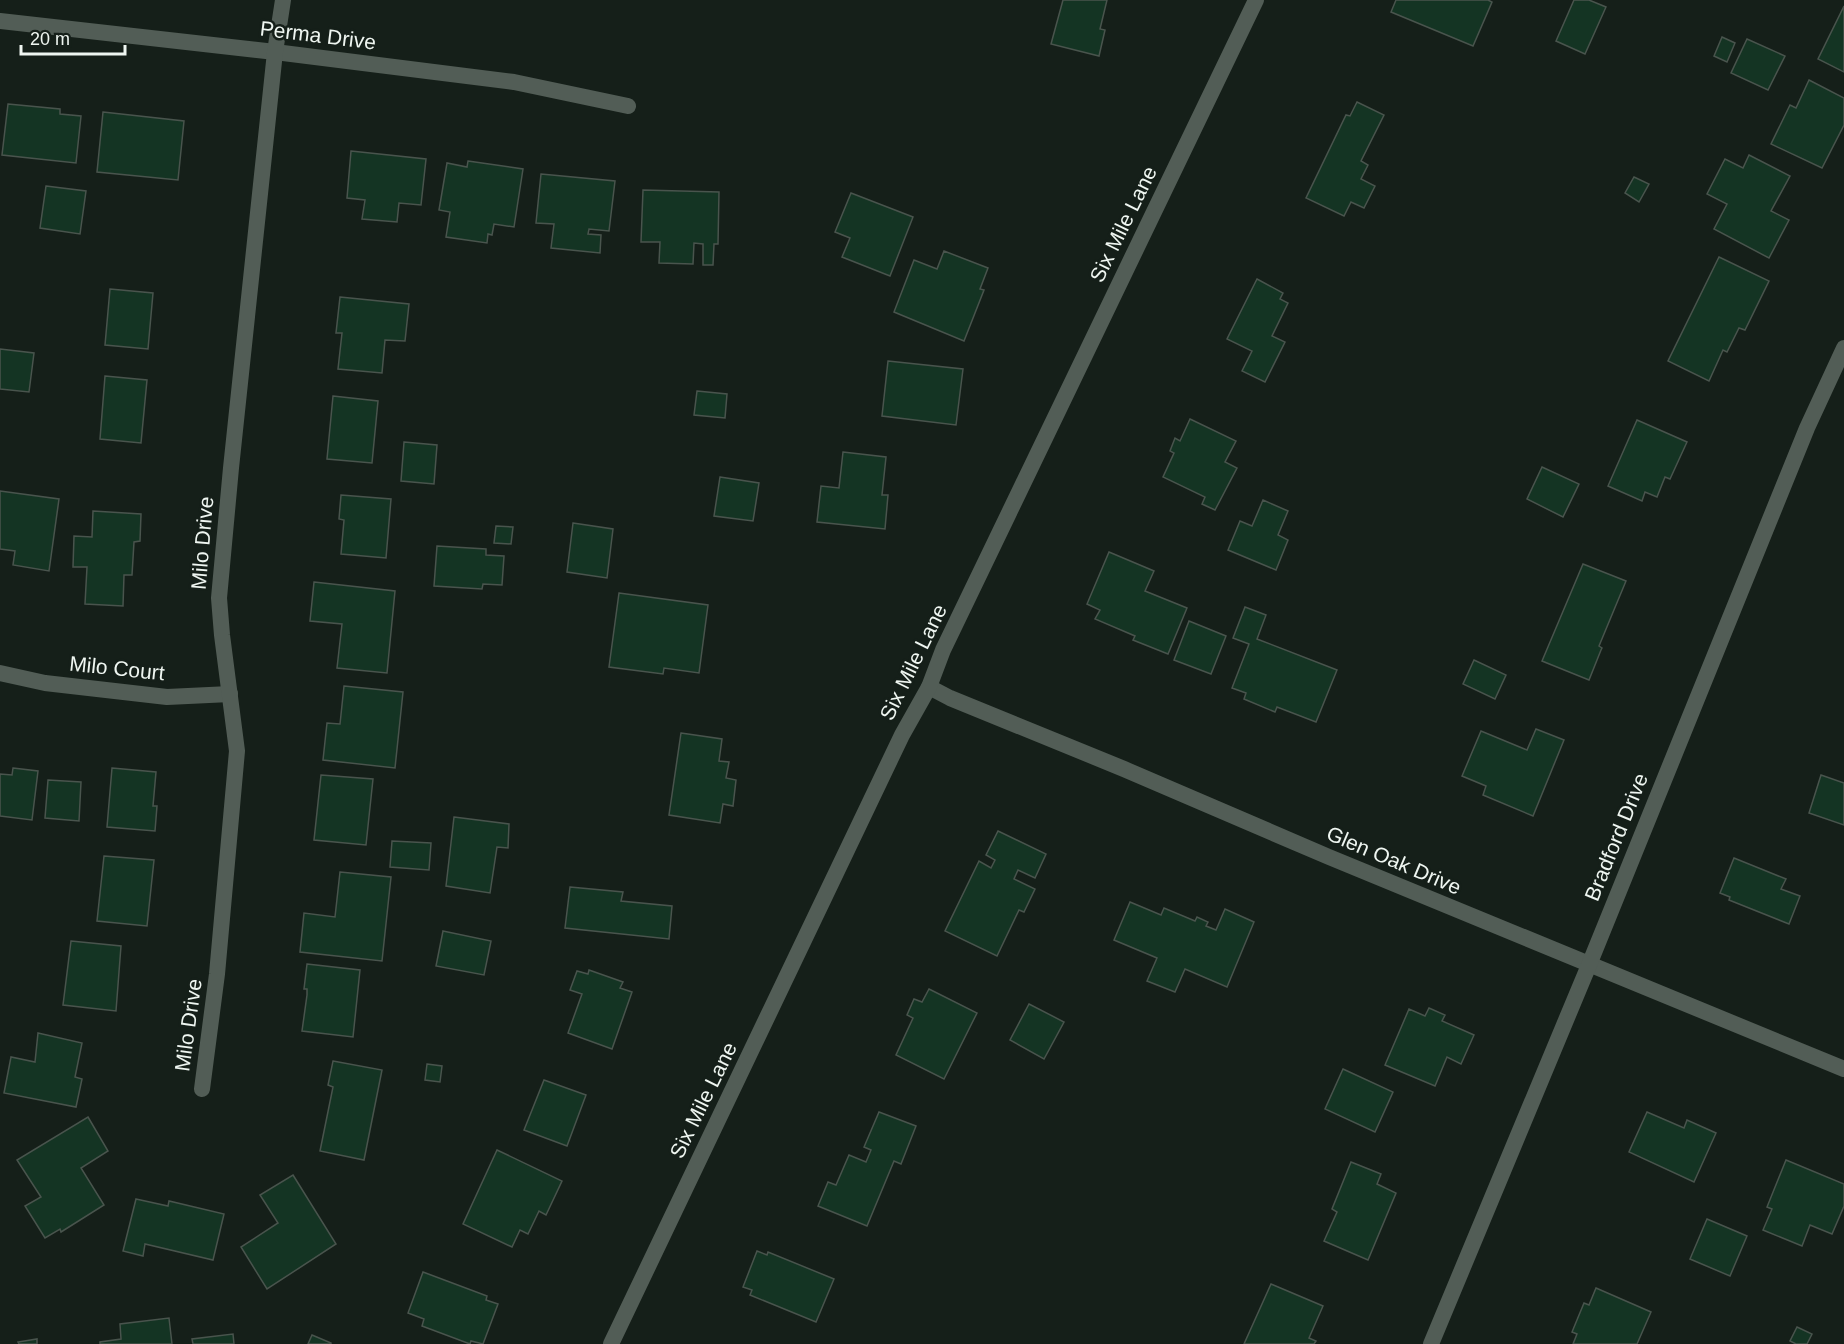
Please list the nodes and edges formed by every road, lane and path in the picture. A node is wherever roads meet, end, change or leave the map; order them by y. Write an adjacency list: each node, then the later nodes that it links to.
1 (283, 0): 4 (street, Milo Drive)
2 (1256, 0): 8 (street, Six Mile Lane)
3 (0, 21): 4 (street, Perma Drive)
4 (275, 52): 5 (street, Perma Drive); 9 (street, Milo Drive)
5 (628, 106)
6 (1844, 348): 10 (street, Bradford Drive)
7 (0, 674): 9 (street, Milo Court)
8 (929, 687): 10 (street, Glen Oak Drive); 13 (street, Six Mile Lane)
9 (230, 694): 12 (street, Milo Drive)
10 (1589, 965): 11 (street, Glen Oak Drive); 14 (street, Bradford Drive)
11 (1844, 1069)
12 (202, 1089)
13 (611, 1344)
14 (1431, 1344)

